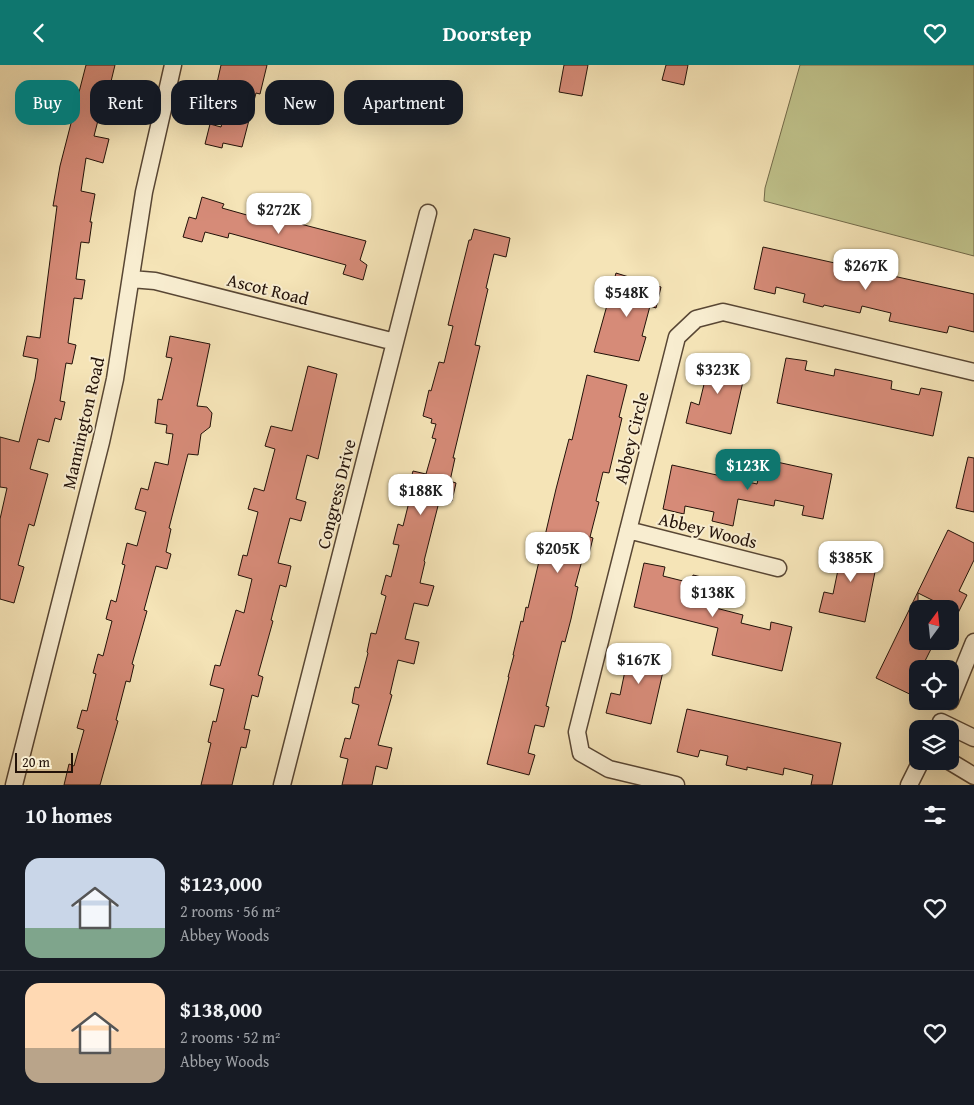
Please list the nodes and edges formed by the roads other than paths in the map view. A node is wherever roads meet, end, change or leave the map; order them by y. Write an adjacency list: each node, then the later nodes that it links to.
1 (173, 65): 3 (street, Mannington Road)
2 (428, 213): 4 (street, Congress Drive)
3 (131, 279): 4 (street, Ascot Road); 15 (street, Mannington Road)
4 (396, 341): 16 (street, Congress Drive)
5 (974, 372): 6 (street, Abbey Circle)
6 (628, 530): 7 (street, Abbey Woods); 17 (street, Abbey Circle)
7 (778, 568)
8 (974, 642): 9 (street)
9 (959, 679)
10 (959, 732): 11 (street)
11 (974, 738)
12 (959, 767): 14 (street)
13 (916, 770): 18 (street)
14 (974, 776)
15 (14, 785)
16 (282, 785)
17 (676, 785)
18 (908, 785)

